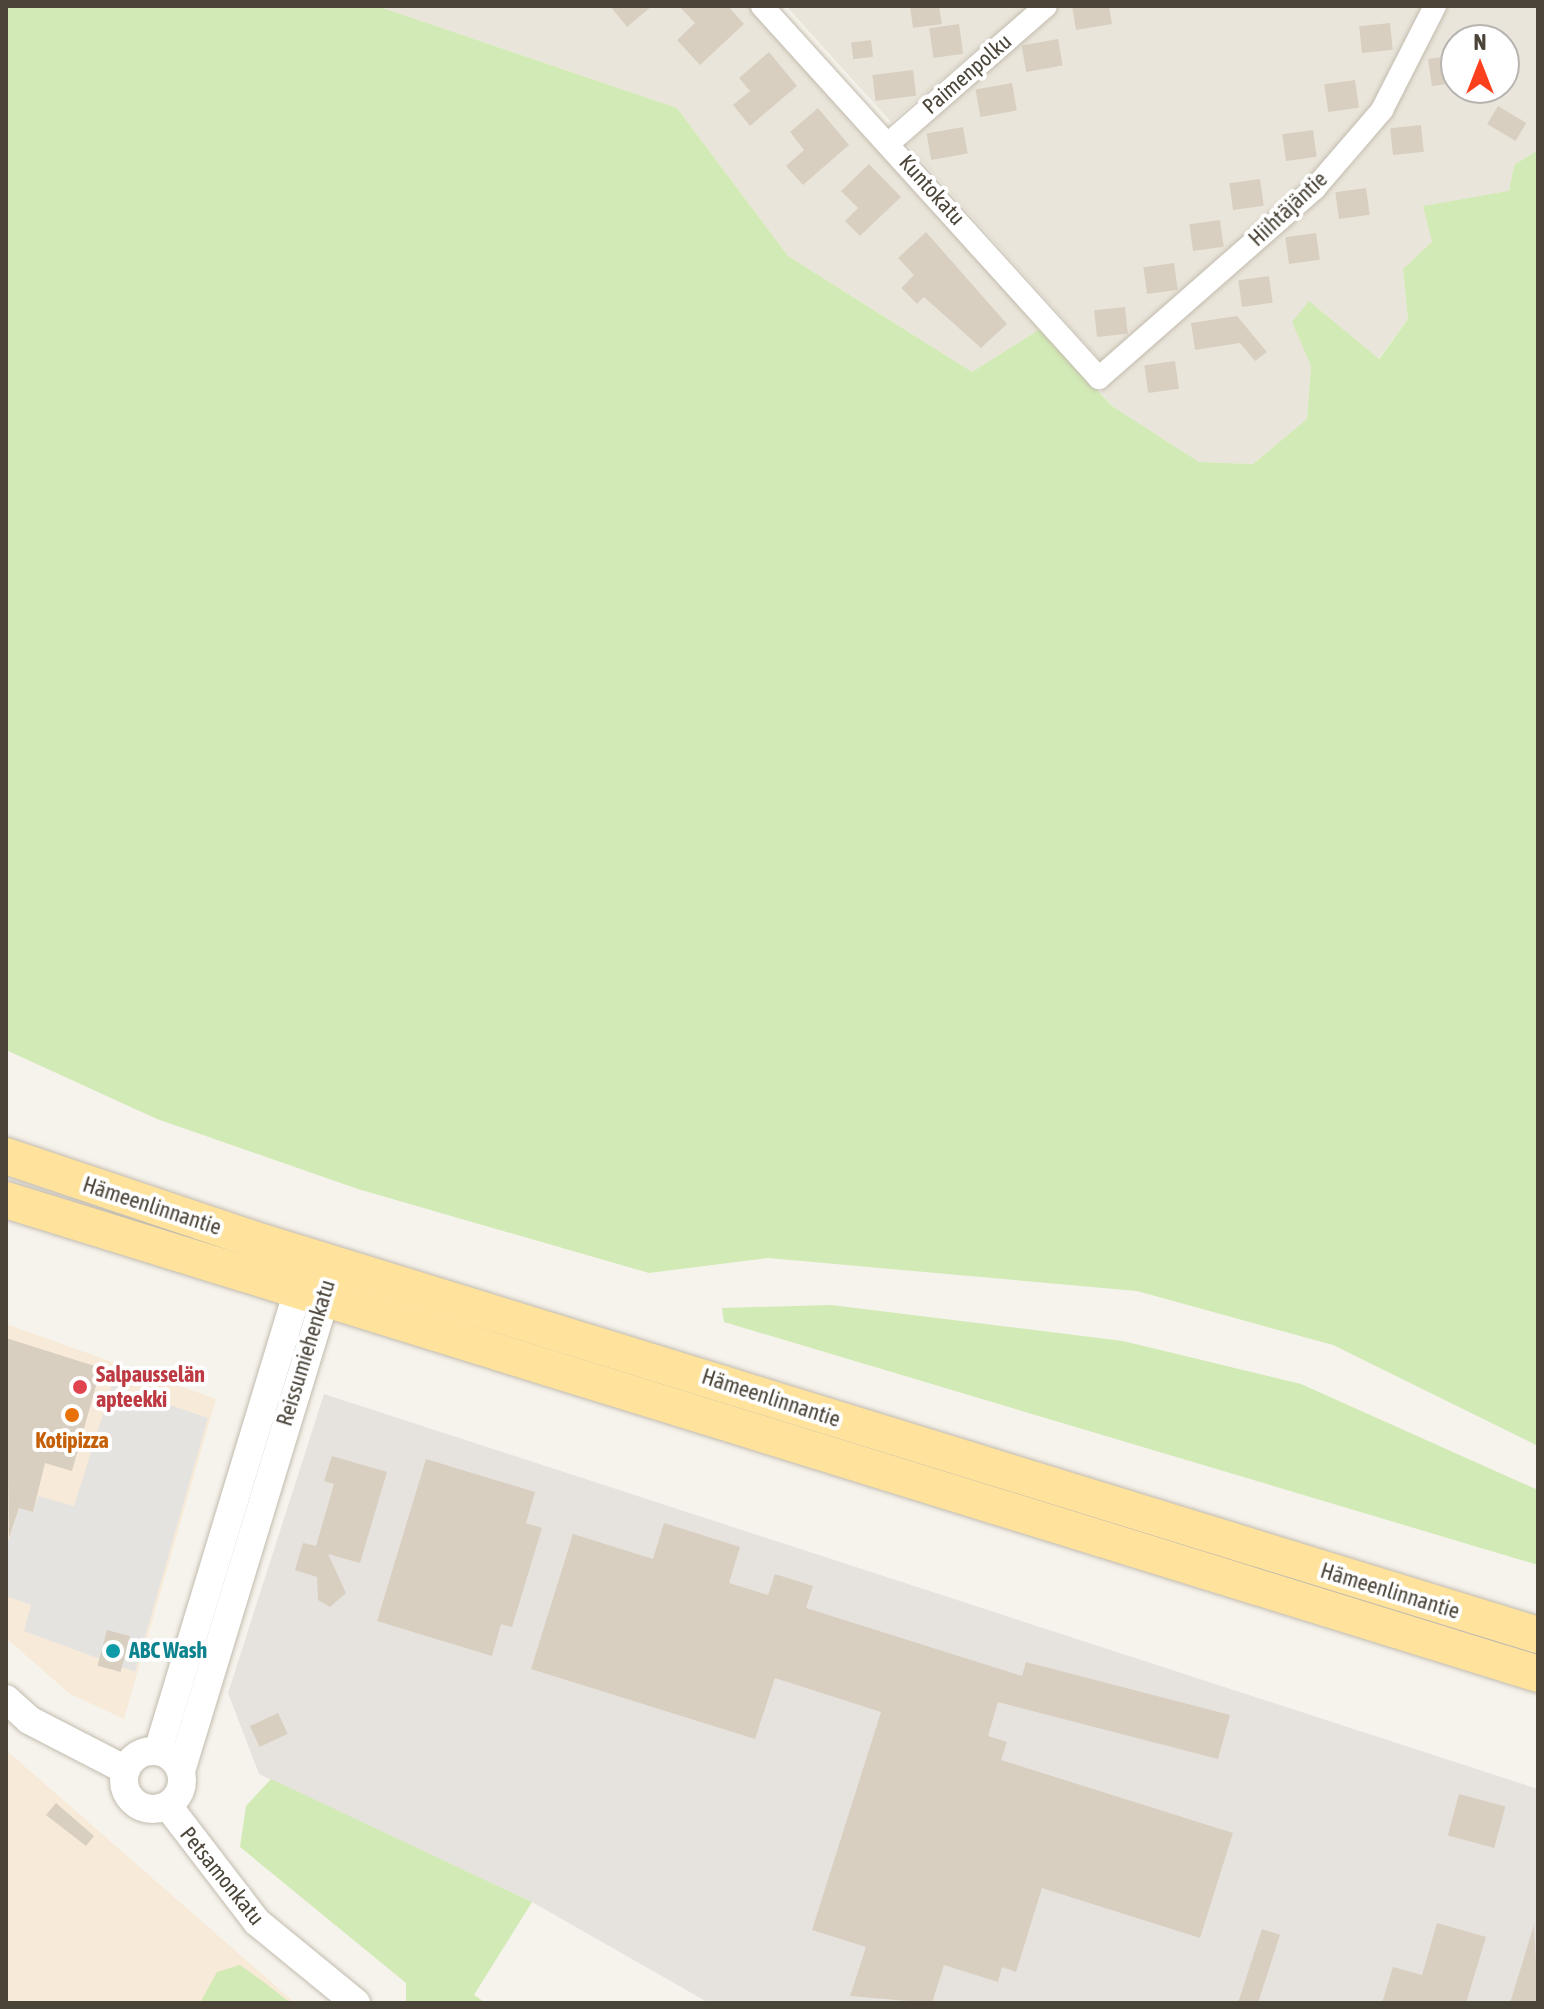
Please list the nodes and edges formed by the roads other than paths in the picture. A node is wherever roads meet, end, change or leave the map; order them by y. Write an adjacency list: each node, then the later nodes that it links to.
1 (762, 6): 4 (street, Kuntokatu)
2 (1046, 6): 4 (street, Paimenpolku)
3 (1435, 6): 5 (street, Hiihtäjäntie)
4 (889, 143): 5 (street, Kuntokatu)
5 (1099, 378)
6 (6, 1156): 8 (main road, Hämeenlinnantie)
7 (6, 1200): 9 (main road, Hämeenlinnantie)
8 (327, 1258): 9 (street, Reissumiehenkatu); 10 (main road, Hämeenlinnantie)
9 (312, 1294): 11 (main road, Hämeenlinnantie); 13 (street, Reissumiehenkatu); 15 (street, Reissumiehenkatu)
10 (1538, 1635)
11 (1538, 1674)
12 (6, 1699): 14 (street)
13 (158, 1751): 14 (street); 15 (street)
14 (126, 1770): 16 (street)
15 (181, 1771): 16 (street)
16 (168, 1806): 17 (street, Petsamonkatu)
17 (348, 2001)

